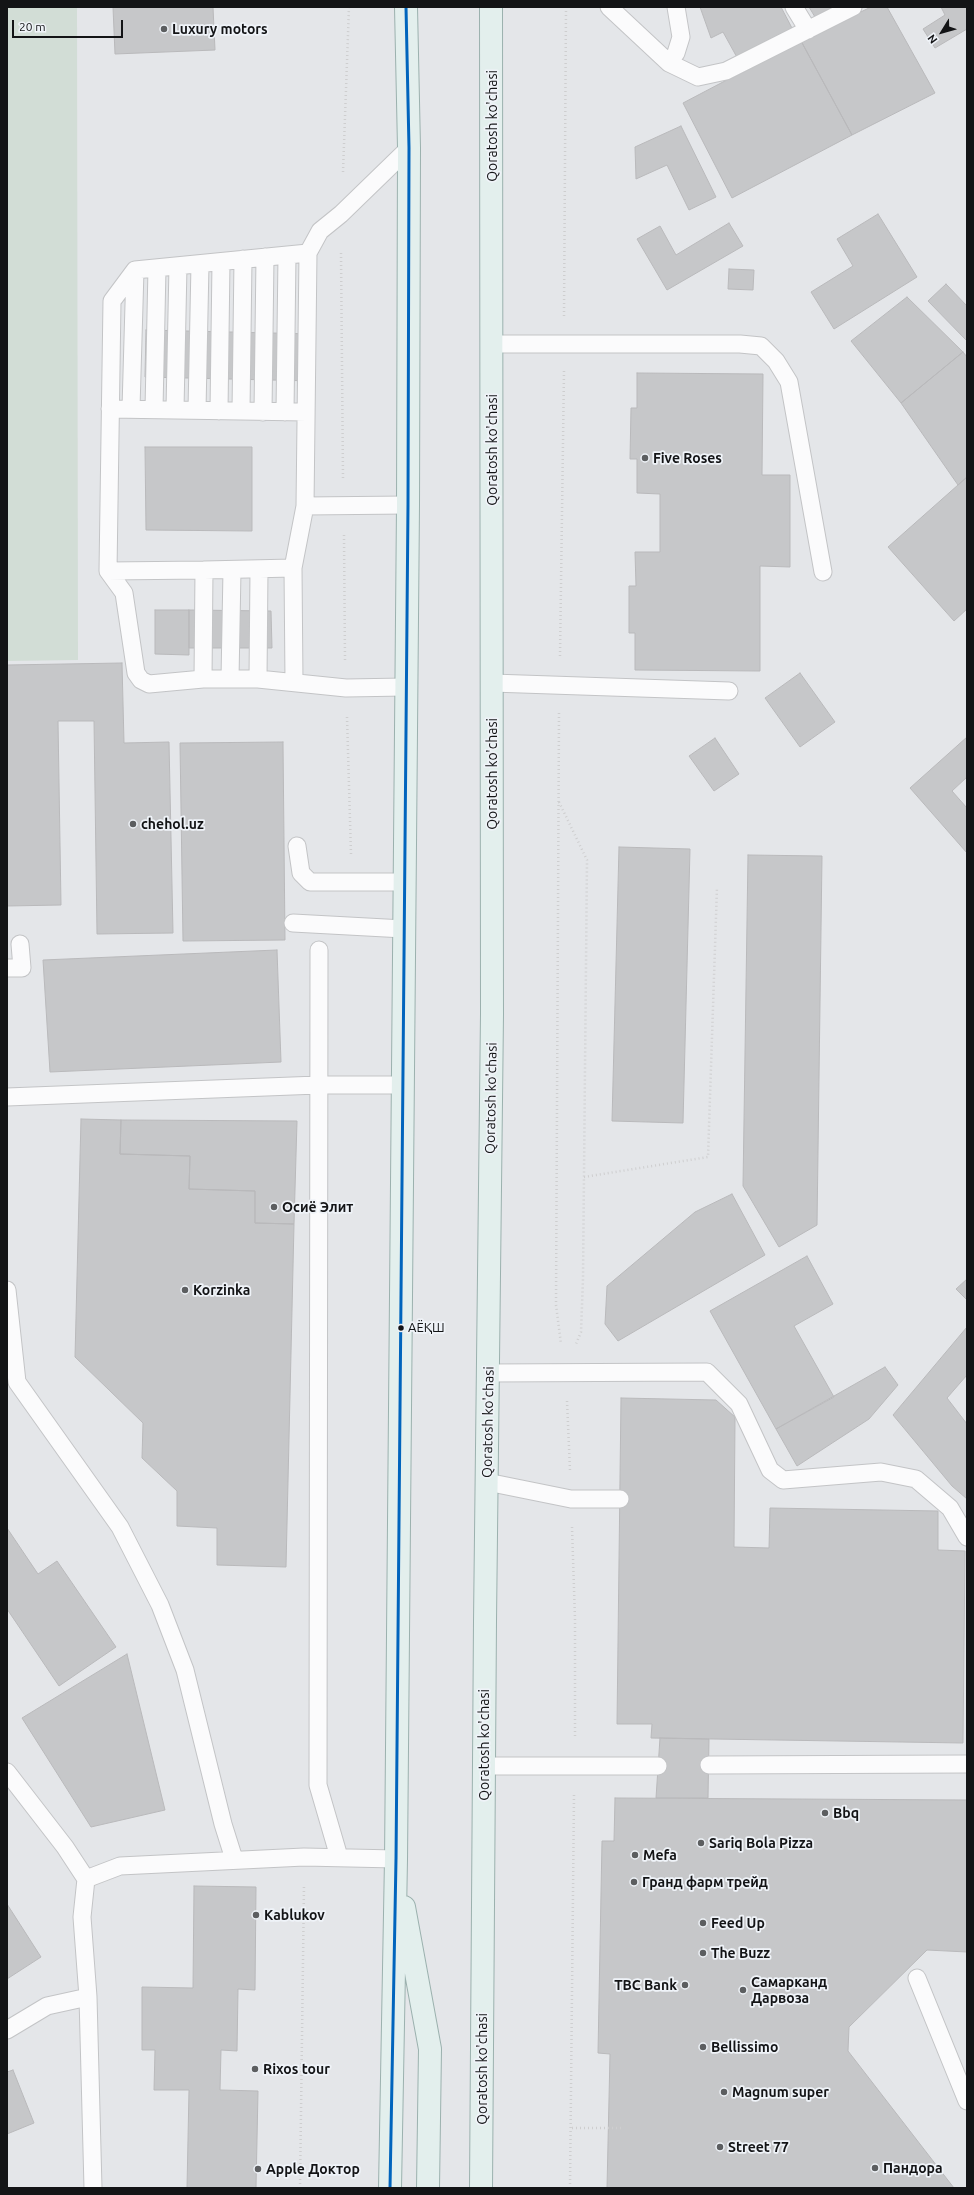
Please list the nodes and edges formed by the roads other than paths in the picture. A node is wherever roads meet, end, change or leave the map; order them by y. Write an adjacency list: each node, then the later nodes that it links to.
1 (406, 7): 9 (main road)
2 (491, 7): 19 (main road, Qoratosh ko'chasi)
3 (608, 7): 8 (lane)
4 (676, 7): 8 (lane)
5 (794, 7): 7 (lane)
6 (853, 7): 7 (lane)
7 (808, 30): 8 (lane)
8 (668, 63)
9 (409, 148): 10 (lane); 30 (main road)
10 (308, 253): 11 (lane); 29 (lane)
11 (287, 255): 12 (lane); 28 (lane)
12 (265, 257): 13 (lane); 27 (lane)
13 (244, 259): 14 (lane); 26 (lane)
14 (221, 262): 15 (lane); 25 (lane)
15 (200, 264): 16 (lane); 24 (lane)
16 (178, 266): 17 (lane); 23 (lane)
17 (157, 268): 18 (lane); 22 (lane)
18 (135, 270): 20 (lane); 21 (lane)
19 (492, 344): 37 (lane); 42 (main road, Qoratosh ko'chasi)
20 (110, 408): 21 (lane); 36 (lane)
21 (132, 408): 22 (lane)
22 (154, 409): 23 (lane)
23 (176, 409): 24 (lane)
24 (197, 410): 25 (lane)
25 (219, 411): 26 (lane)
26 (241, 411): 27 (lane)
27 (263, 412): 28 (lane)
28 (285, 412): 29 (lane)
29 (306, 412): 31 (lane)
30 (408, 505): 31 (lane); 43 (main road)
31 (305, 506): 32 (lane)
32 (293, 568): 35 (lane); 41 (lane)
33 (204, 570): 34 (lane); 36 (lane); 38 (lane)
34 (232, 570): 35 (lane); 39 (lane)
35 (259, 570): 40 (lane)
36 (108, 571): 38 (lane)
37 (823, 572)
38 (203, 679): 39 (lane)
39 (230, 679): 40 (lane)
40 (258, 679): 41 (lane)
41 (294, 682): 43 (lane)
42 (492, 683): 44 (lane); 56 (main road, Qoratosh ko'chasi)
43 (405, 687): 46 (main road)
44 (729, 691)
45 (297, 846): 46 (lane)
46 (404, 882): 48 (main road)
47 (293, 923): 48 (lane)
48 (404, 929): 53 (main road)
49 (20, 944): 51 (lane)
50 (319, 950): 52 (lane)
51 (7, 968)
52 (318, 1085): 53 (lane); 54 (lane); 65 (lane)
53 (403, 1085): 67 (main road)
54 (7, 1098)
55 (7, 1290): 66 (lane)
56 (488, 1373): 57 (main road, Qoratosh ko'chasi); 59 (lane)
57 (487, 1482): 58 (lane); 61 (main road, Qoratosh ko'chasi)
58 (620, 1499)
59 (967, 1537)
60 (967, 1764): 63 (lane)
61 (484, 1766): 62 (lane); 76 (main road, Qoratosh ko'chasi)
62 (658, 1766)
63 (709, 1766)
64 (7, 1772): 68 (lane)
65 (340, 1857): 66 (lane); 67 (lane)
66 (234, 1859): 68 (lane)
67 (396, 1859): 74 (main road); 75 (main road)
68 (86, 1879): 70 (lane)
69 (917, 1978): 72 (lane)
70 (88, 1997): 71 (lane); 73 (lane)
71 (7, 2030)
72 (967, 2101)
73 (93, 2188)
74 (390, 2188)
75 (428, 2188)
76 (482, 2188)

